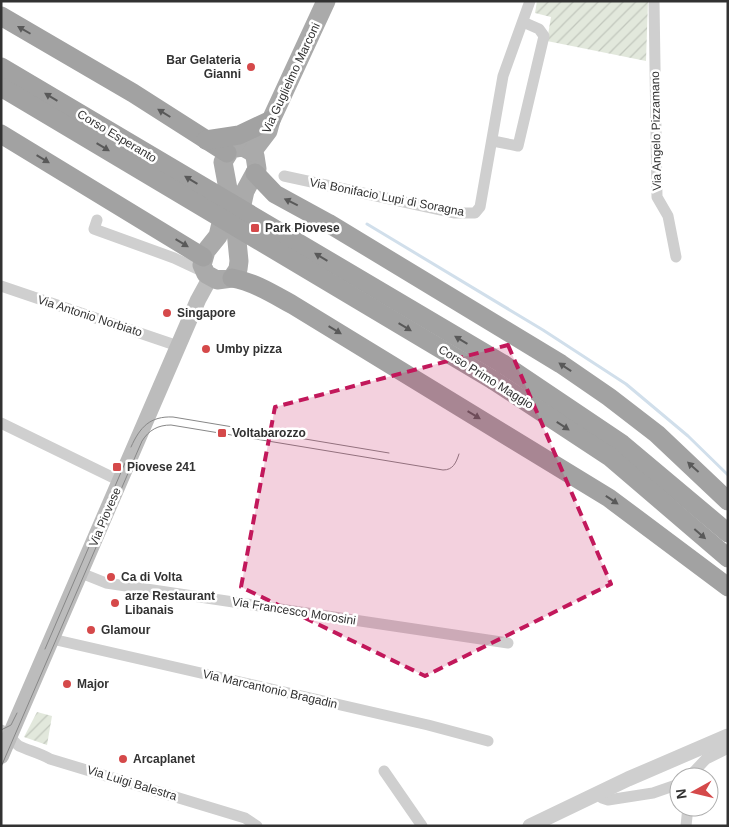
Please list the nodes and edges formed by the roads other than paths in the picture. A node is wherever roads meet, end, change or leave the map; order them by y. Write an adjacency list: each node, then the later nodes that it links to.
1 (326, 1): 8 (main road, Via Guglielmo Marconi)
2 (530, 1): 5 (street, Via Bonifacio Lupi di Soragna)
3 (654, 1): 18 (street, Via Angelo Pizzamano)
4 (1, 16): 10 (highway, one-way to 4)
5 (523, 22): 11 (street, Via Bonifacio Lupi di Soragna); 11 (street)
6 (1, 67): 16 (highway, Corso Esperanto, one-way to 6, bridge)
7 (1, 87): 16 (highway, Corso Esperanto, one-way to 16, bridge)
8 (270, 120): 10 (highway); 12 (main road, Via Guglielmo Marconi)
9 (1, 134): 19 (highway, one-way to 19)
10 (206, 140): 13 (highway)
11 (493, 141): 15 (street, Via Bonifacio Lupi di Soragna)
12 (252, 152): 13 (main road); 14 (main road)
13 (227, 153): 19 (main road, Via Piovese)
14 (255, 173): 20 (main road); 26 (highway, one-way to 14)
15 (284, 176)
16 (230, 213): 24 (highway, Corso Primo Maggio, bridge)
17 (97, 220): 19 (street)
18 (676, 257)
19 (206, 269): 20 (main road); 22 (main road, Via Piovese)
20 (232, 278): 30 (highway, one-way to 30)
21 (1, 286): 22 (street, Via Antonio Norbiato)
22 (178, 346): 25 (main road, Via Piovese)
23 (1, 423): 25 (street)
24 (616, 451): 27 (highway, Corso Primo Maggio); 28 (highway, Corso Primo Maggio, one-way to 28)
25 (120, 481): 29 (main road, Via Piovese)
26 (728, 501)
27 (728, 533)
28 (728, 558)
29 (81, 573): 31 (main road, Via Piovese); 32 (street, Via Francesco Morosini)
30 (728, 587)
31 (52, 639): 33 (main road, Via Piovese); 35 (street, Via Marcantonio Bragadin)
32 (508, 644)
33 (6, 733): 37 (main road, Via Piovese); 42 (street, Via Luigi Balestra)
34 (728, 736): 41 (street)
35 (488, 741)
36 (728, 748): 38 (street)
37 (1, 756)
38 (699, 767)
39 (384, 771): 43 (street)
40 (669, 787): 41 (street)
41 (600, 792): 44 (street)
42 (257, 826)
43 (422, 826)
44 (530, 826)

